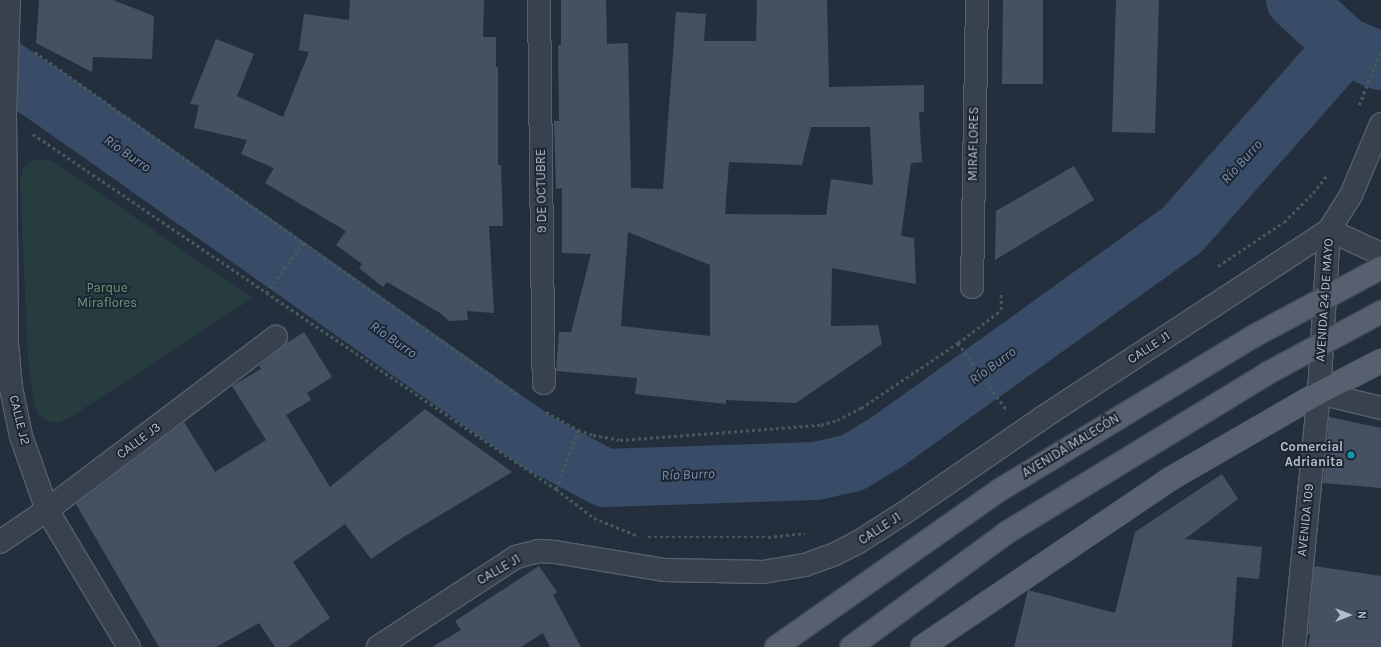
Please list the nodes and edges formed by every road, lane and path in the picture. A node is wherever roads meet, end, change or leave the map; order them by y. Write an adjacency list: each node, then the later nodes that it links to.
1 (9, 0): 4 (street, CALLE J2)
2 (540, 0): 20 (street, 9 DE OCTUBRE)
3 (976, 0): 13 (street, MIRAFLORES)
4 (8, 33): 5 (street, CALLE J2); 9 (path)
5 (5, 114): 14 (path); 18 (street, CALLE J2)
6 (1381, 124): 8 (street, AVENIDA 24 DE MAYO)
7 (1330, 171): 11 (path)
8 (1329, 230): 10 (street); 21 (street, AVENIDA 24 DE MAYO); 32 (street, CALLE J1)
9 (304, 242): 14 (path); 22 (path)
10 (1381, 254)
11 (1218, 267)
12 (1381, 268): 33 (main road, AVENIDA MALECÓN, bridge)
13 (972, 287): 17 (path)
14 (266, 293): 27 (path)
15 (1381, 312): 34 (main road, bridge)
16 (276, 337): 28 (street, CALLE J3)
17 (958, 343): 25 (path); 26 (path)
18 (4, 344): 28 (street, CALLE J2)
19 (1381, 361): 21 (main road)
20 (544, 383)
21 (1319, 393): 24 (street); 35 (main road); 36 (street, AVENIDA 109)
22 (521, 397)
23 (539, 408): 26 (path)
24 (1381, 408)
25 (1007, 411)
26 (578, 430): 27 (path)
27 (556, 489): 29 (path)
28 (47, 510): 30 (street, CALLE J3); 31 (street, CALLE J2)
29 (809, 533)
30 (0, 542)
31 (129, 647)
32 (378, 647)
33 (776, 647)
34 (851, 647)
35 (922, 647)
36 (1294, 647)

